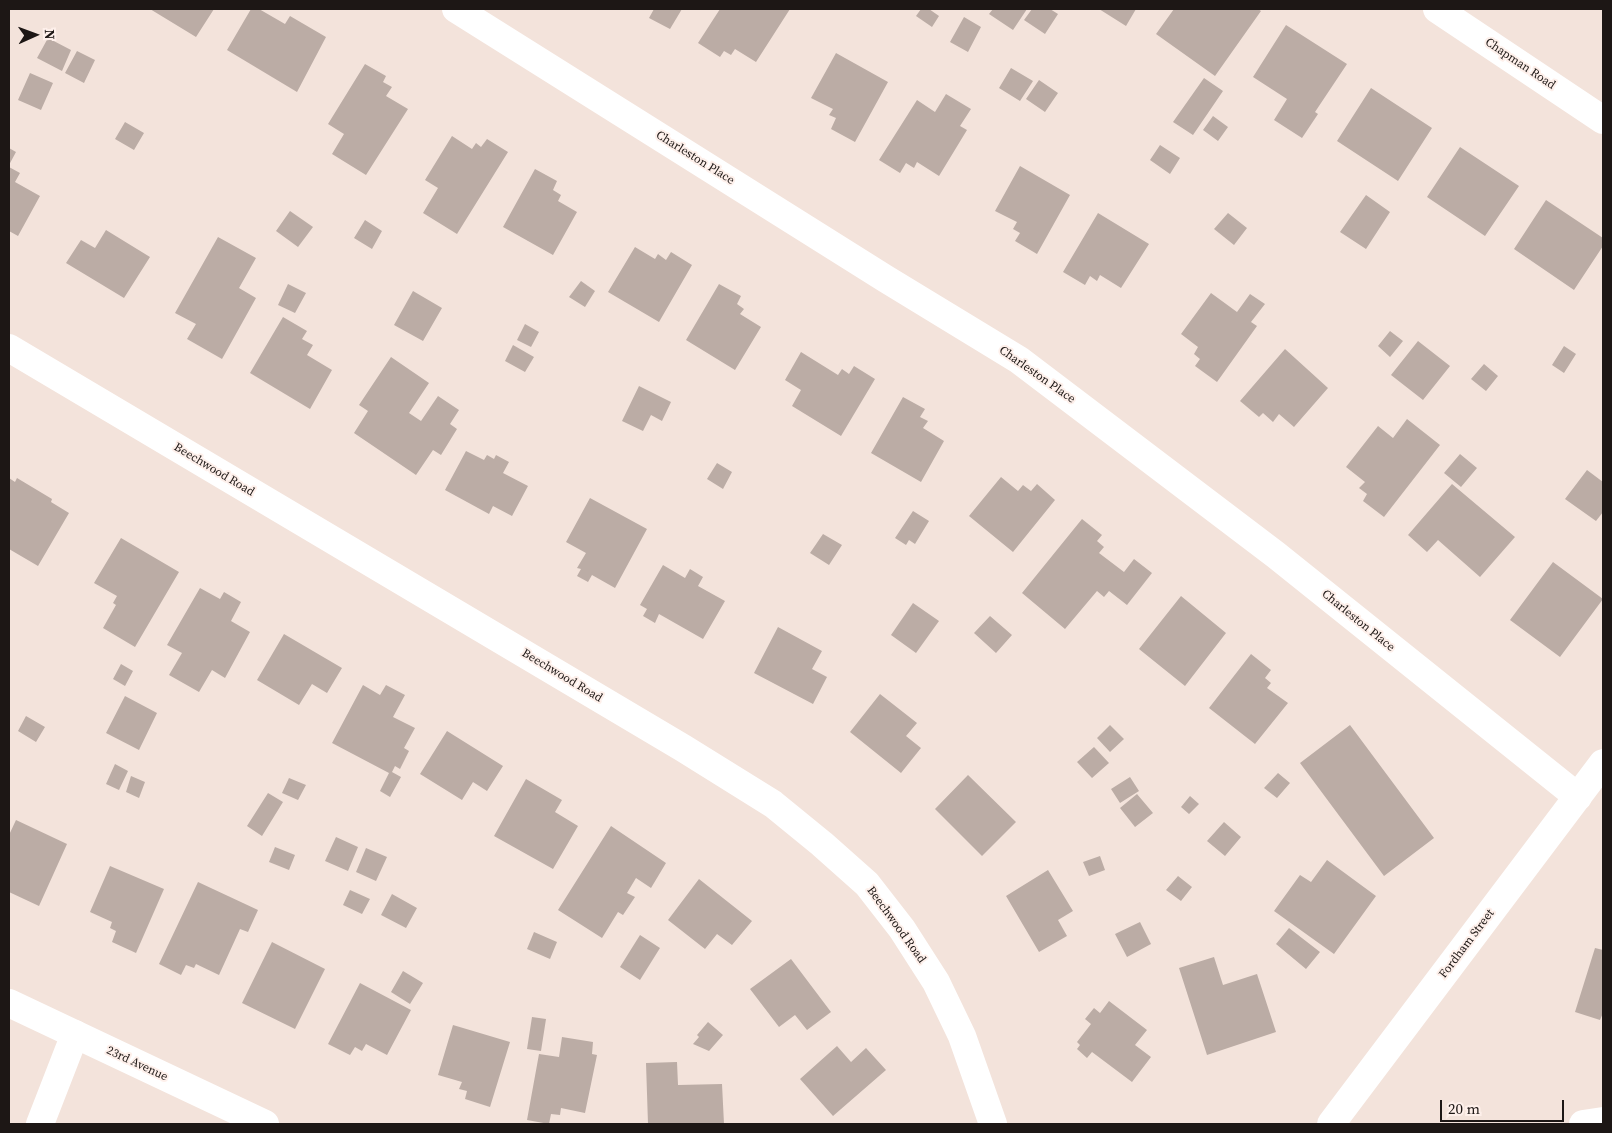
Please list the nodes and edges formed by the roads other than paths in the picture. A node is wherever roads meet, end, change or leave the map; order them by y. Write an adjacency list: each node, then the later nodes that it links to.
1 (456, 9): 6 (street, Charleston Place)
2 (1436, 9): 3 (street, Chapman Road)
3 (1603, 120)
4 (9, 348): 12 (street, Beechwood Road)
5 (1603, 763): 6 (street, Fordham Street)
6 (1578, 797): 13 (street, Fordham Street)
7 (9, 1003): 8 (street, 23rd Avenue)
8 (75, 1034): 10 (street); 11 (street, 23rd Avenue)
9 (1603, 1122): 14 (street)
10 (40, 1124)
11 (265, 1124)
12 (993, 1124)
13 (1331, 1124)
14 (1583, 1124)

